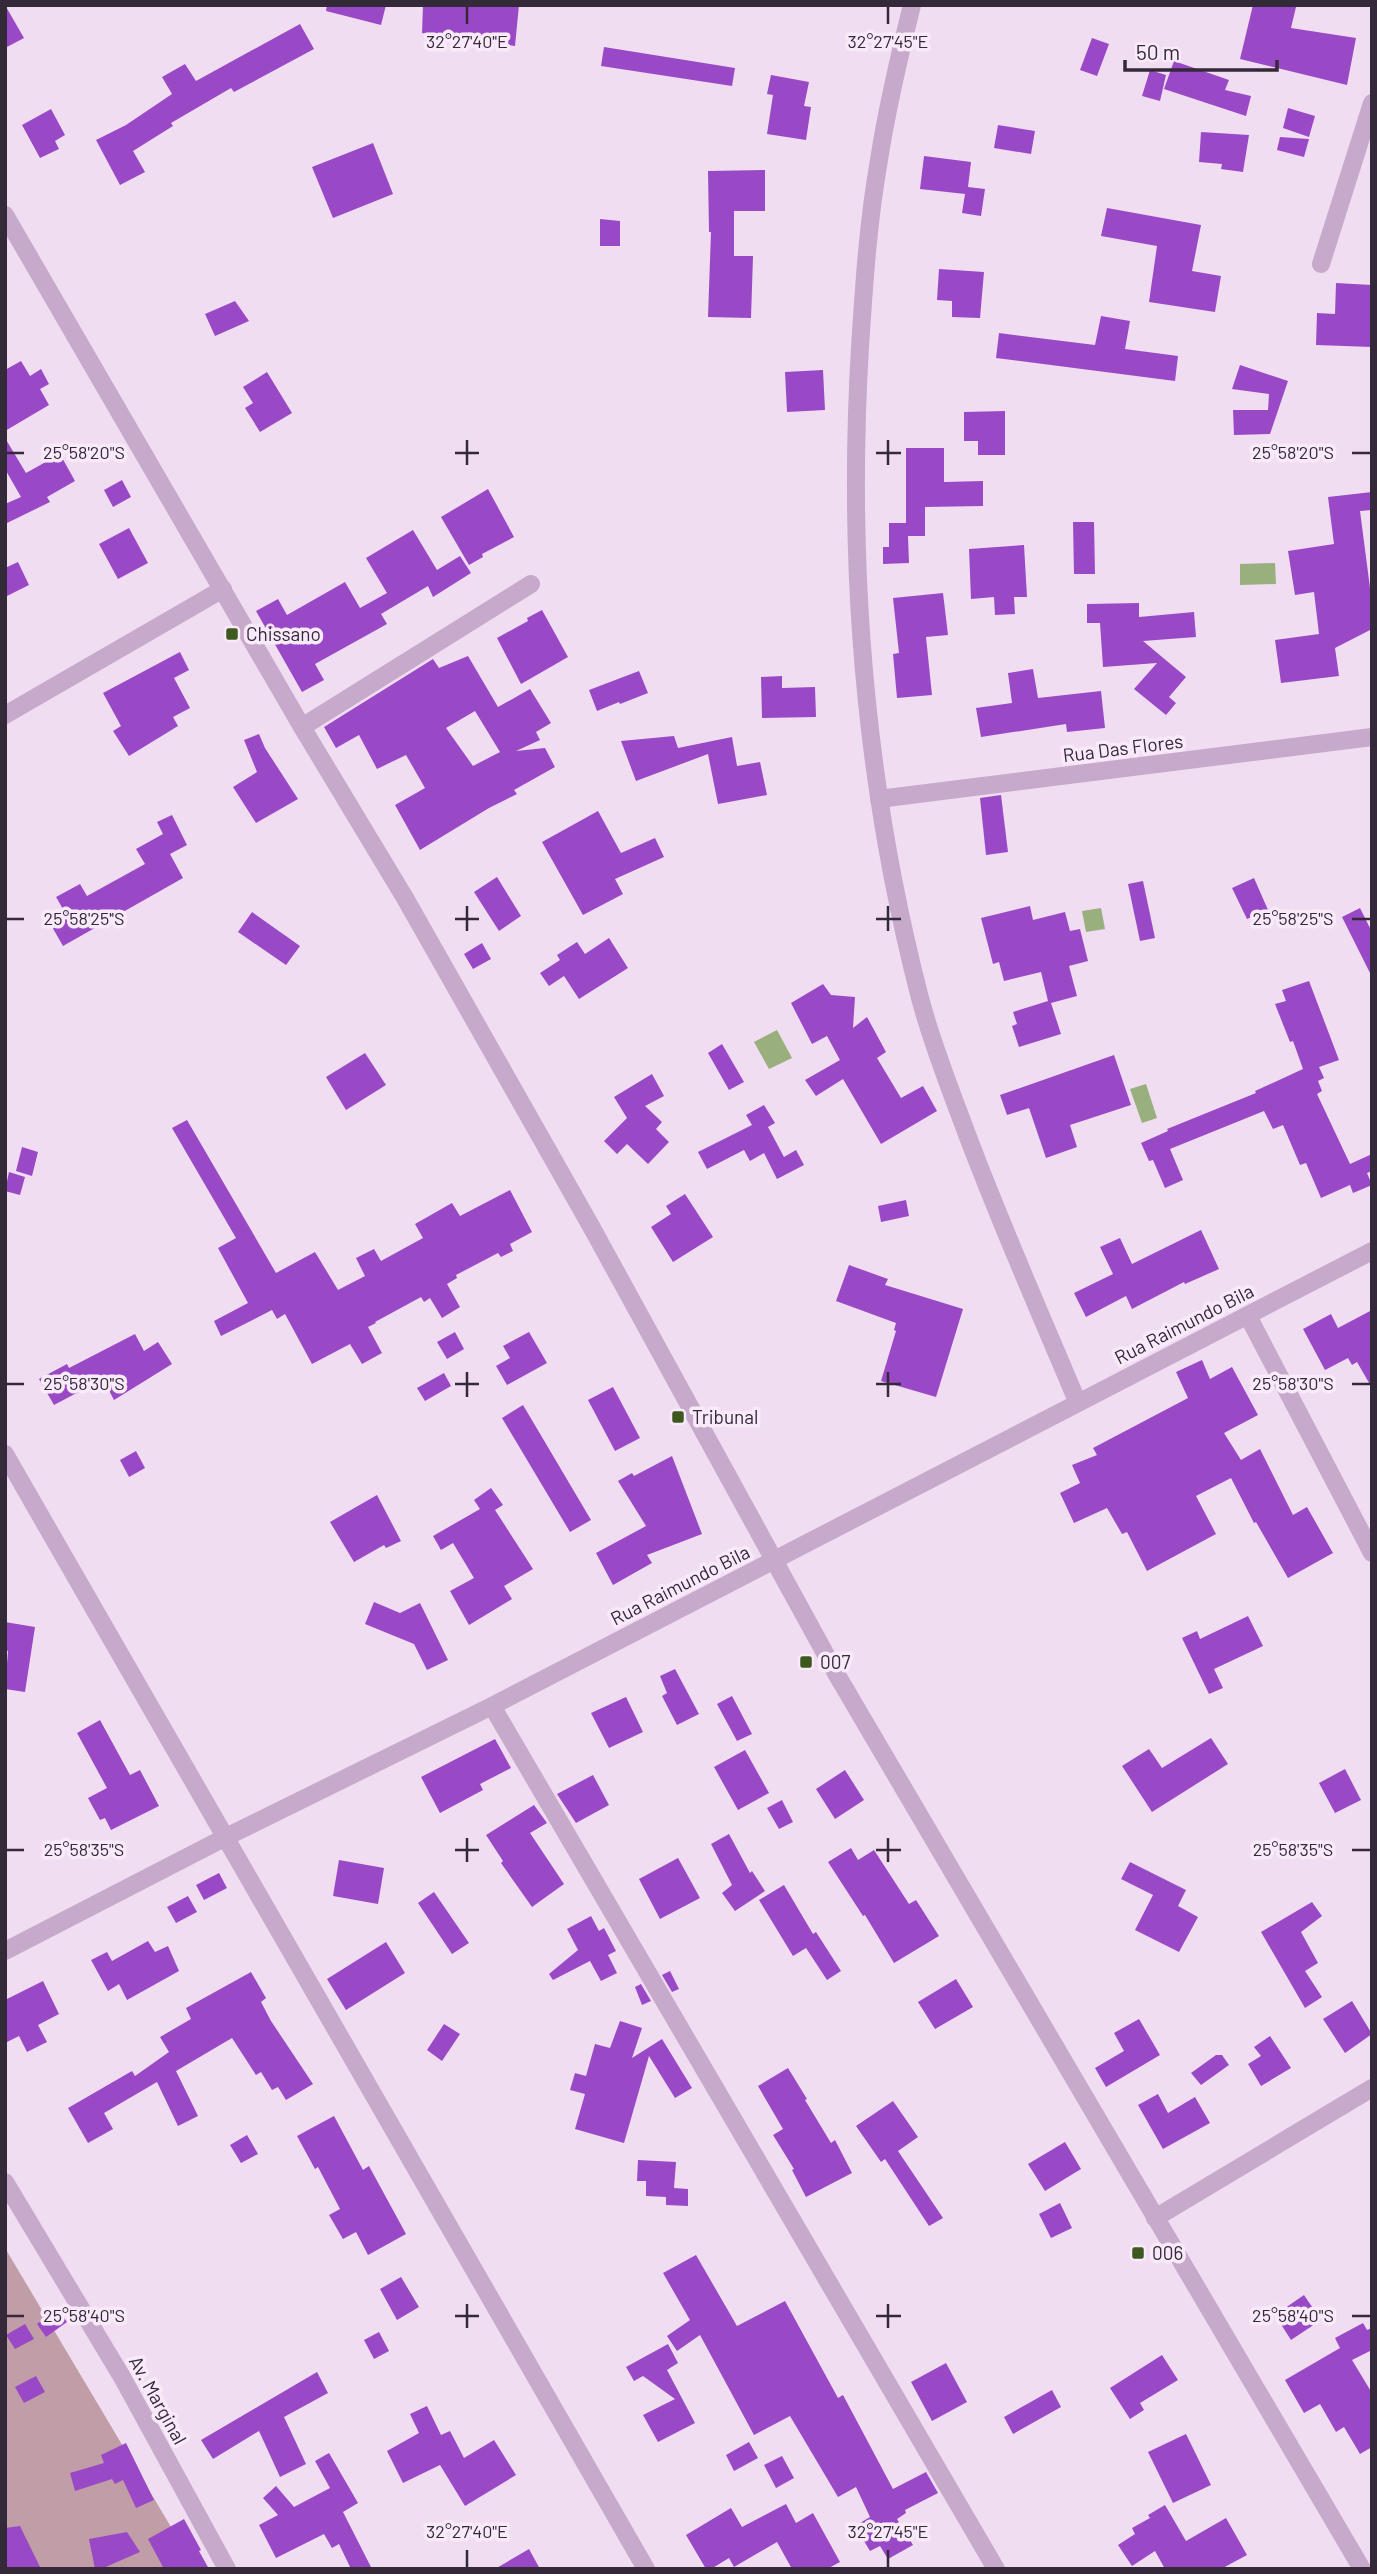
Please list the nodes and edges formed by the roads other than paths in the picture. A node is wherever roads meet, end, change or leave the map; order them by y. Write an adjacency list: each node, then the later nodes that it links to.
1 (912, 5): 10 (street)
2 (1372, 103): 4 (street)
3 (5, 215): 6 (street)
4 (1321, 264)
5 (531, 584): 8 (street)
6 (223, 589): 7 (street); 8 (street)
7 (5, 715)
8 (302, 727): 16 (street)
9 (1372, 737): 10 (street, Rua Das Flores)
10 (878, 799): 13 (street)
11 (1372, 1251): 12 (street, Rua Raimundo Bila)
12 (1248, 1316): 13 (street, Rua Raimundo Bila); 15 (street)
13 (1077, 1401): 16 (street, Rua Raimundo Bila)
14 (5, 1454): 18 (street)
15 (1372, 1553)
16 (775, 1559): 17 (street, Rua Raimundo Bila); 22 (street)
17 (492, 1706): 18 (street, Rua Raimundo Bila); 25 (street)
18 (226, 1836): 19 (street, Rua Raimundo Bila); 24 (street)
19 (5, 1951)
20 (1372, 2088): 22 (street)
21 (5, 2182): 23 (street, Av. Marginal)
22 (1155, 2218): 26 (street)
23 (227, 2569)
24 (646, 2569)
25 (996, 2569)
26 (1362, 2569)

